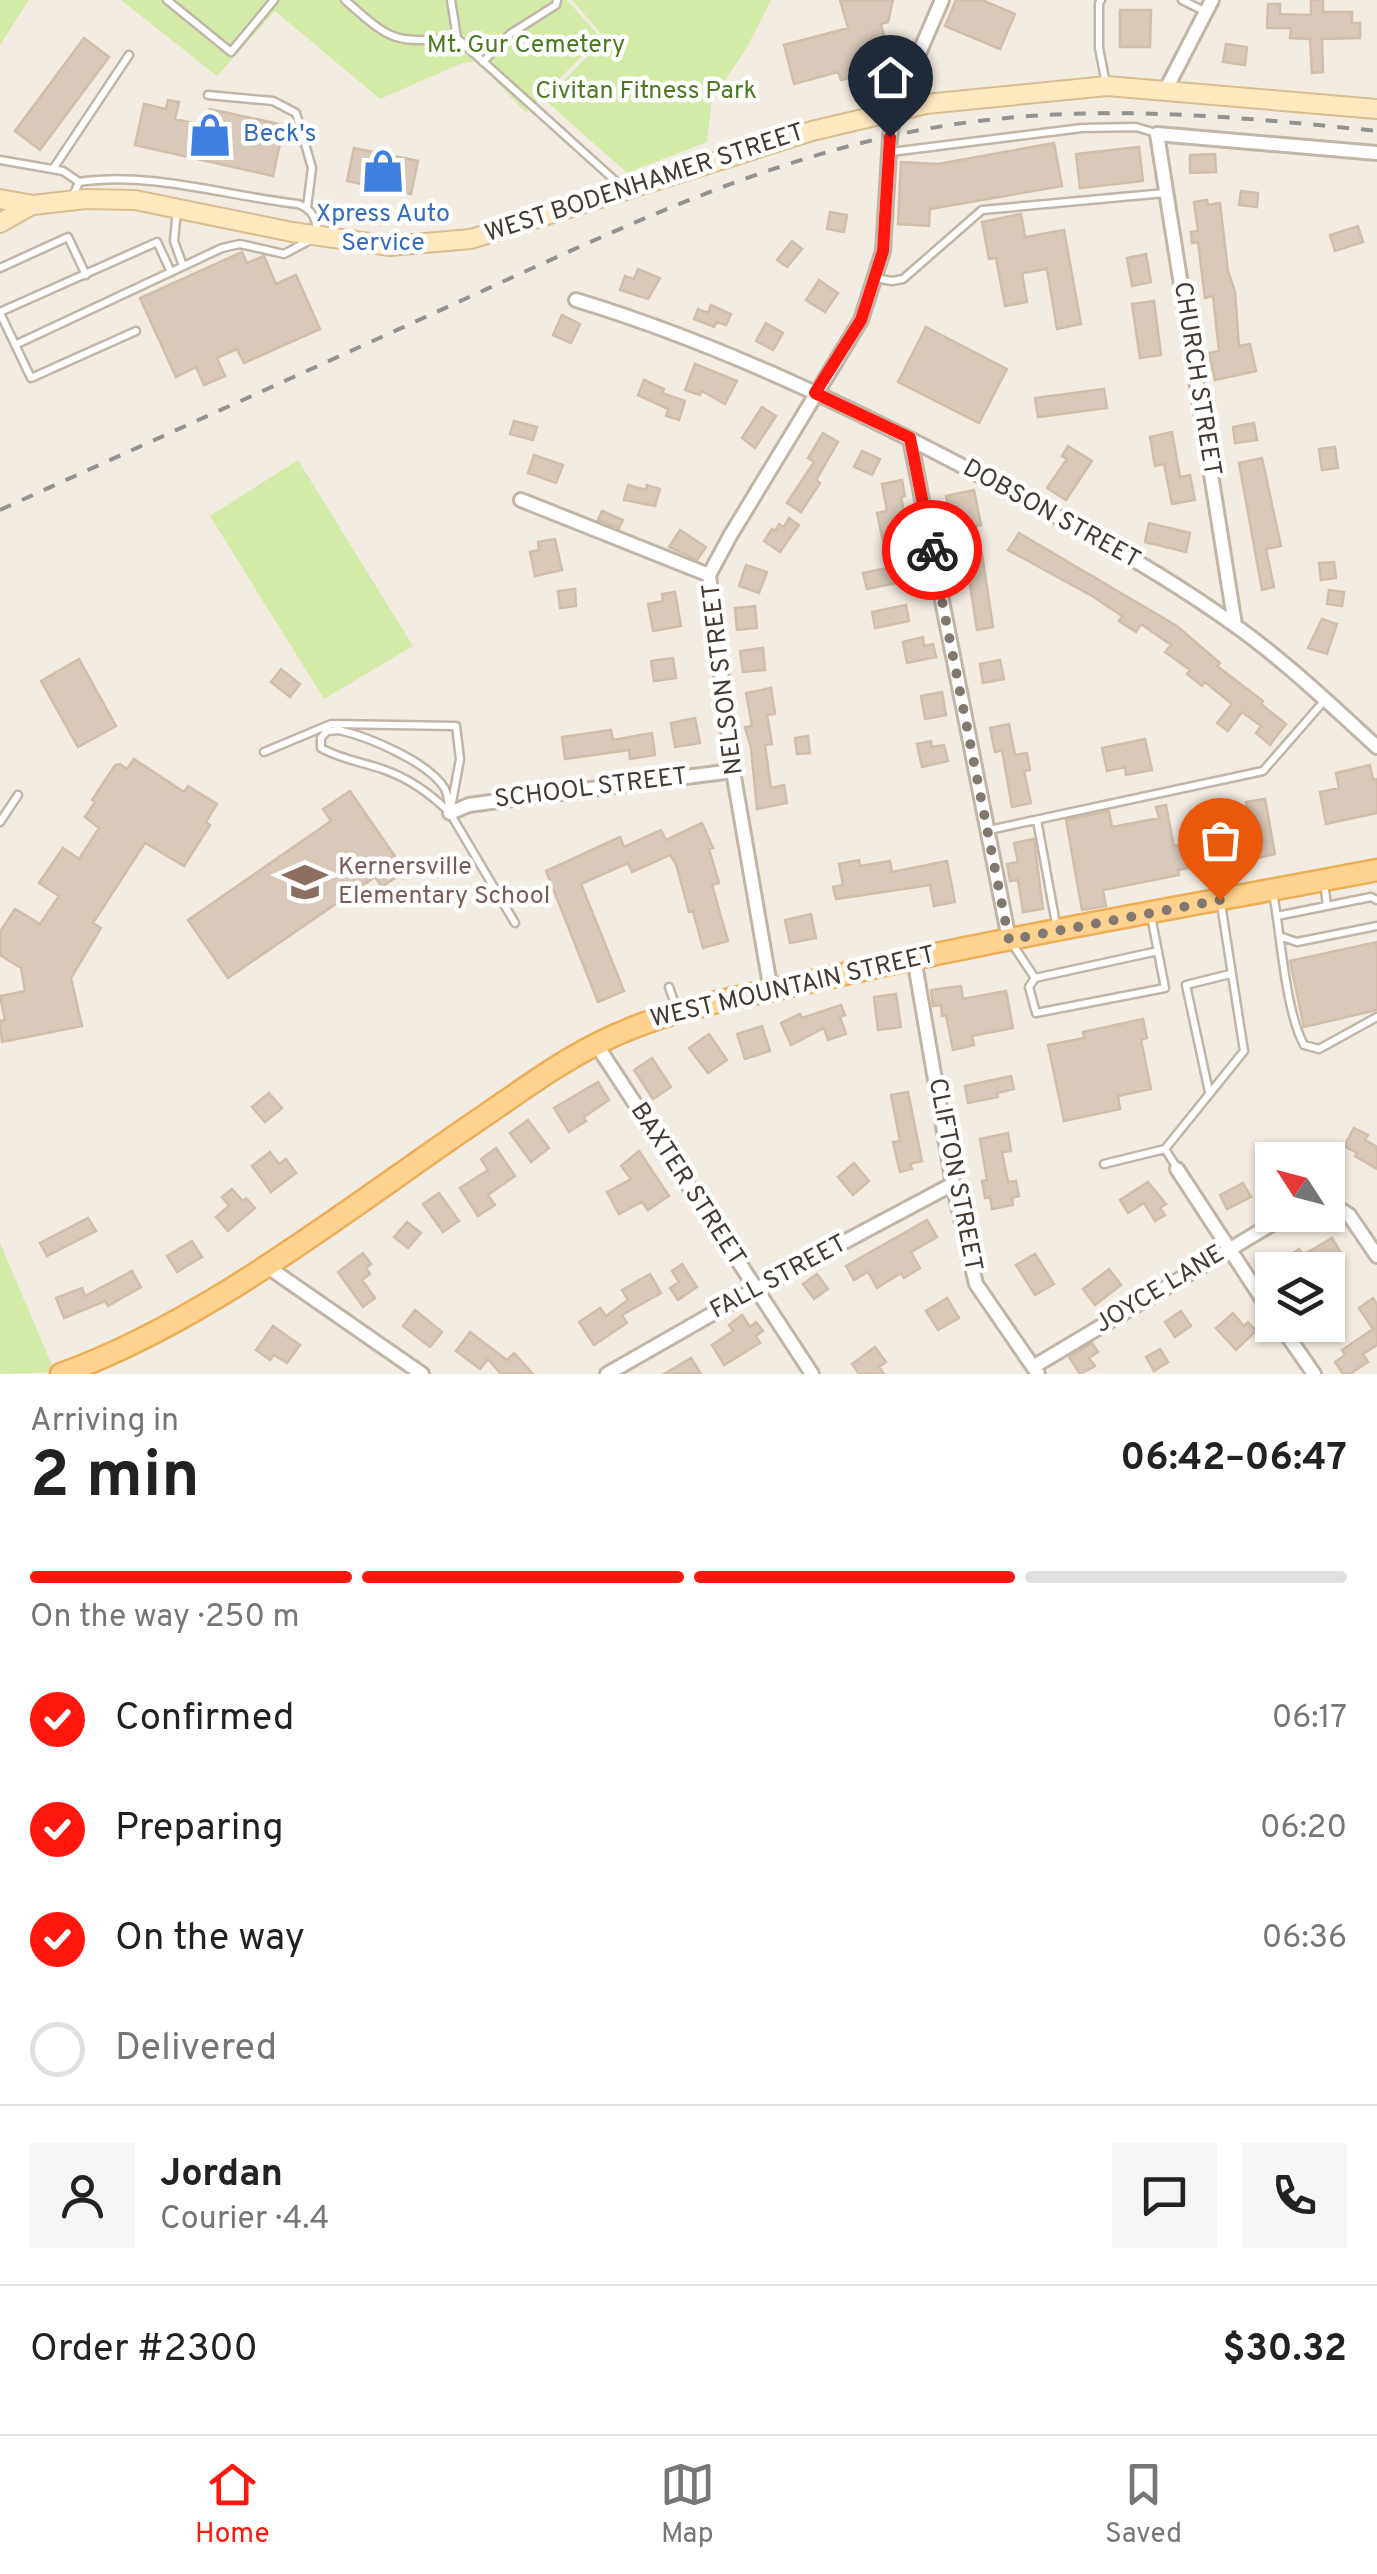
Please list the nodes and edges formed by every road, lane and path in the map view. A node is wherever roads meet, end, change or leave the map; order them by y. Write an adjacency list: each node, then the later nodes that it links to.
1 (167, 0): 2 (lane)
2 (274, 0)
3 (345, 0): 10 (lane)
4 (451, 0): 10 (lane)
5 (557, 0): 12 (lane)
6 (942, 0): 17 (street, NELSON STREET)
7 (1102, 0): 13 (lane)
8 (1182, 0): 9 (lane)
9 (1209, 6): 14 (street)
10 (457, 38): 12 (lane)
11 (129, 54): 22 (lane)
12 (483, 62): 24 (lane)
13 (1106, 86): 14 (main road, WEST BODENHAMER STREET); 17 (main road, WEST BODENHAMER STREET)
14 (1164, 91): 16 (main road, WEST BODENHAMER STREET)
15 (208, 95): 29 (lane)
16 (1377, 108)
17 (895, 110): 19 (street, NELSON STREET); 24 (main road, WEST BODENHAMER STREET)
18 (1157, 134): 19 (lane); 20 (street); 25 (street, CHURCH STREET)
19 (889, 152): 36 (street, NELSON STREET)
20 (1377, 153)
21 (0, 160): 22 (lane)
22 (53, 169): 23 (lane)
23 (76, 191): 27 (main road, WEST BODENHAMER STREET); 28 (main road, WEST BODENHAMER STREET); 29 (lane)
24 (626, 191): 31 (main road, WEST BODENHAMER STREET)
25 (1166, 193): 36 (lane); 45 (street, CHURCH STREET)
26 (0, 199): 27 (main road, WEST BODENHAMER STREET)
27 (33, 205): 30 (main road, WEST BODENHAMER STREET)
28 (178, 206): 31 (main road, WEST BODENHAMER STREET); 32 (lane)
29 (307, 207): 31 (lane)
30 (0, 223)
31 (318, 236): 32 (lane)
32 (183, 266): 34 (lane)
33 (0, 268): 35 (lane)
34 (172, 272): 35 (lane); 40 (lane)
35 (86, 274): 38 (lane)
36 (874, 278): 41 (street, NELSON STREET)
37 (576, 300): 41 (street, DOBSON STREET)
38 (0, 313): 40 (lane)
39 (136, 331): 40 (lane)
40 (15, 345)
41 (815, 393): 42 (street, DOBSON STREET); 44 (street, NELSON STREET)
42 (910, 438): 45 (street, DOBSON STREET); 54 (street)
43 (521, 500): 44 (street)
44 (709, 575): 49 (street, NELSON STREET)
45 (1234, 625): 46 (street, DOBSON STREET)
46 (1325, 700): 47 (street, DOBSON STREET); 52 (lane)
47 (1377, 747)
48 (264, 752): 51 (lane)
49 (734, 771): 51 (street, SCHOOL STREET); 73 (street, NELSON STREET)
50 (18, 795): 53 (lane)
51 (450, 813): 51 (lane); 63 (lane)
52 (1037, 820): 54 (lane); 65 (lane)
53 (0, 822)
54 (988, 830): 67 (street)
55 (1377, 870): 56 (main road, WEST MOUNTAIN STREET)
56 (1324, 880): 57 (main road, WEST MOUNTAIN STREET); 60 (lane)
57 (1272, 890): 58 (main road, WEST MOUNTAIN STREET); 62 (lane)
58 (1220, 900): 61 (main road, WEST MOUNTAIN STREET); 70 (lane)
59 (1377, 900): 60 (lane)
60 (1326, 906): 62 (lane)
61 (1151, 913): 65 (main road, WEST MOUNTAIN STREET); 68 (lane)
62 (1278, 916): 66 (lane)
63 (515, 923)
64 (1377, 926): 66 (lane)
65 (1057, 930): 67 (main road, WEST MOUNTAIN STREET)
66 (1282, 937): 75 (lane)
67 (1009, 940): 69 (main road, WEST MOUNTAIN STREET); 71 (lane)
68 (1158, 951): 71 (lane); 71 (lane)
69 (914, 958): 73 (main road, WEST MOUNTAIN STREET); 81 (street, CLIFTON STREET)
70 (1230, 974): 77 (lane); 77 (lane)
71 (1035, 978)
72 (669, 988): 74 (lane)
73 (771, 991): 74 (main road, WEST MOUNTAIN STREET)
74 (677, 1012): 76 (main road, WEST MOUNTAIN STREET)
75 (1377, 1017)
76 (596, 1044): 86 (main road, WEST MOUNTAIN STREET); 88 (street, BAXTER STREET)
77 (1209, 1093): 78 (lane)
78 (1165, 1149): 79 (lane); 80 (lane)
79 (1104, 1164)
80 (1178, 1169): 84 (street)
81 (953, 1184): 88 (street, FALL STREET); 90 (street, CLIFTON STREET)
82 (1345, 1212): 85 (street)
83 (1256, 1232): 84 (street, JOYCE LANE)
84 (1227, 1248): 87 (street); 90 (street, JOYCE LANE)
85 (1377, 1256)
86 (266, 1265): 91 (main road, WEST MOUNTAIN STREET); 92 (street)
87 (1255, 1289)
88 (754, 1290): 93 (street, FALL STREET); 94 (street, BAXTER STREET)
89 (1292, 1342): 95 (street)
90 (1036, 1370)
91 (61, 1374)
92 (422, 1374)
93 (607, 1374)
94 (812, 1374)
95 (1314, 1374)

